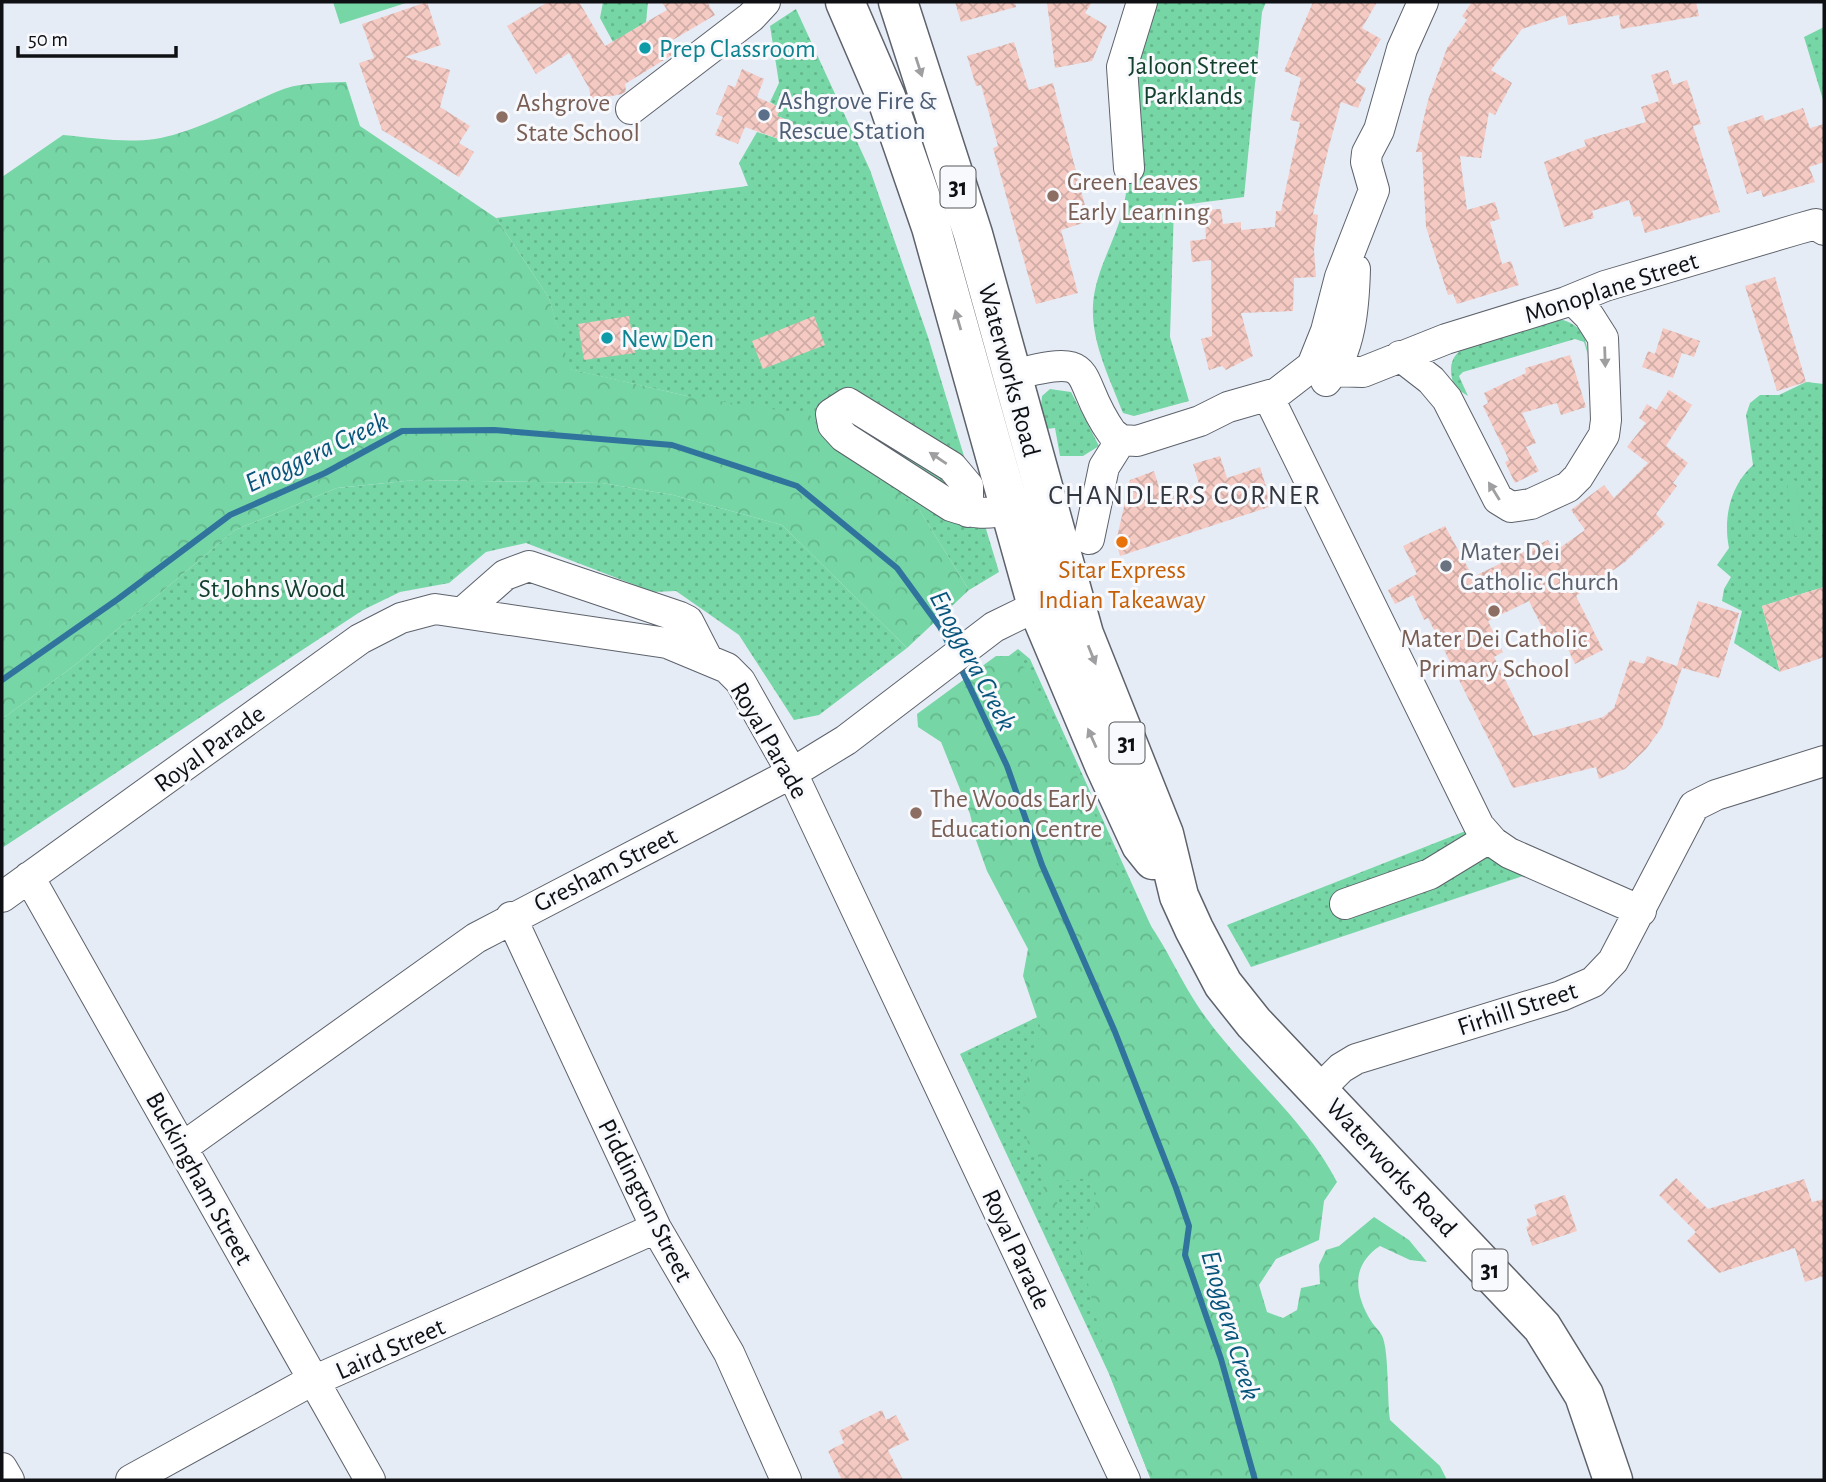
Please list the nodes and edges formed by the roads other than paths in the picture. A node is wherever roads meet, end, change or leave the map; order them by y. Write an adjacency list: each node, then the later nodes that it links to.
1 (784, 2): 7 (street)
2 (826, 2): 10 (main road, Waterworks Road / 31)
3 (845, 2): 10 (main road, Waterworks Road)
4 (898, 2): 16 (main road, Waterworks Road / 31, one-way to 16)
5 (1142, 2): 9 (street)
6 (1423, 2): 14 (street)
7 (760, 8): 8 (street)
8 (631, 109)
9 (1129, 168)
10 (911, 170): 16 (main road, Waterworks Road / 31, one-way to 10)
11 (1824, 230): 12 (street, Monoplane Street)
12 (1573, 300): 13 (street, Monoplane Street); 17 (street, one-way to 17)
13 (1446, 340): 15 (street, Monoplane Street); 17 (street)
14 (1333, 352): 15 (street); 18 (street)
15 (1399, 356): 17 (street)
16 (995, 380): 19 (street); 20 (main road, Waterworks Road / 31, one-way to 16); 23 (main road, Waterworks Road / 31)
17 (1447, 399)
18 (1271, 404): 19 (street); 28 (street)
19 (1121, 440): 22 (street)
20 (1011, 509): 21 (street); 23 (main road, Waterworks Road / 31)
21 (968, 512)
22 (1089, 539)
23 (1054, 598): 27 (street, Gresham Street); 34 (main road, Waterworks Road / 31)
24 (464, 611): 25 (street, Royal Parade); 25 (street); 29 (street, Royal Parade)
25 (708, 660): 27 (street, Royal Parade)
26 (1824, 761): 32 (street, Firhill Street)
27 (792, 772): 33 (street, Gresham Street); 43 (street, Royal Parade)
28 (1489, 838): 31 (street); 32 (street)
29 (29, 877): 30 (street, Royal Parade); 35 (street, Buckingham Street)
30 (2, 897)
31 (1345, 904)
32 (1640, 911): 34 (street, Firhill Street)
33 (511, 918): 35 (street, Gresham Street); 36 (street, Piddington Street)
34 (1319, 1090): 44 (main road, Waterworks Road / 31)
35 (183, 1147): 37 (street, Buckingham Street)
36 (656, 1228): 37 (street, Laird Street); 42 (street, Piddington Street)
37 (313, 1381): 40 (street, Laird Street); 41 (street, Buckingham Street)
38 (2, 1468): 39 (street)
39 (9, 1480)
40 (131, 1480)
41 (370, 1480)
42 (786, 1480)
43 (1125, 1480)
44 (1613, 1480)

